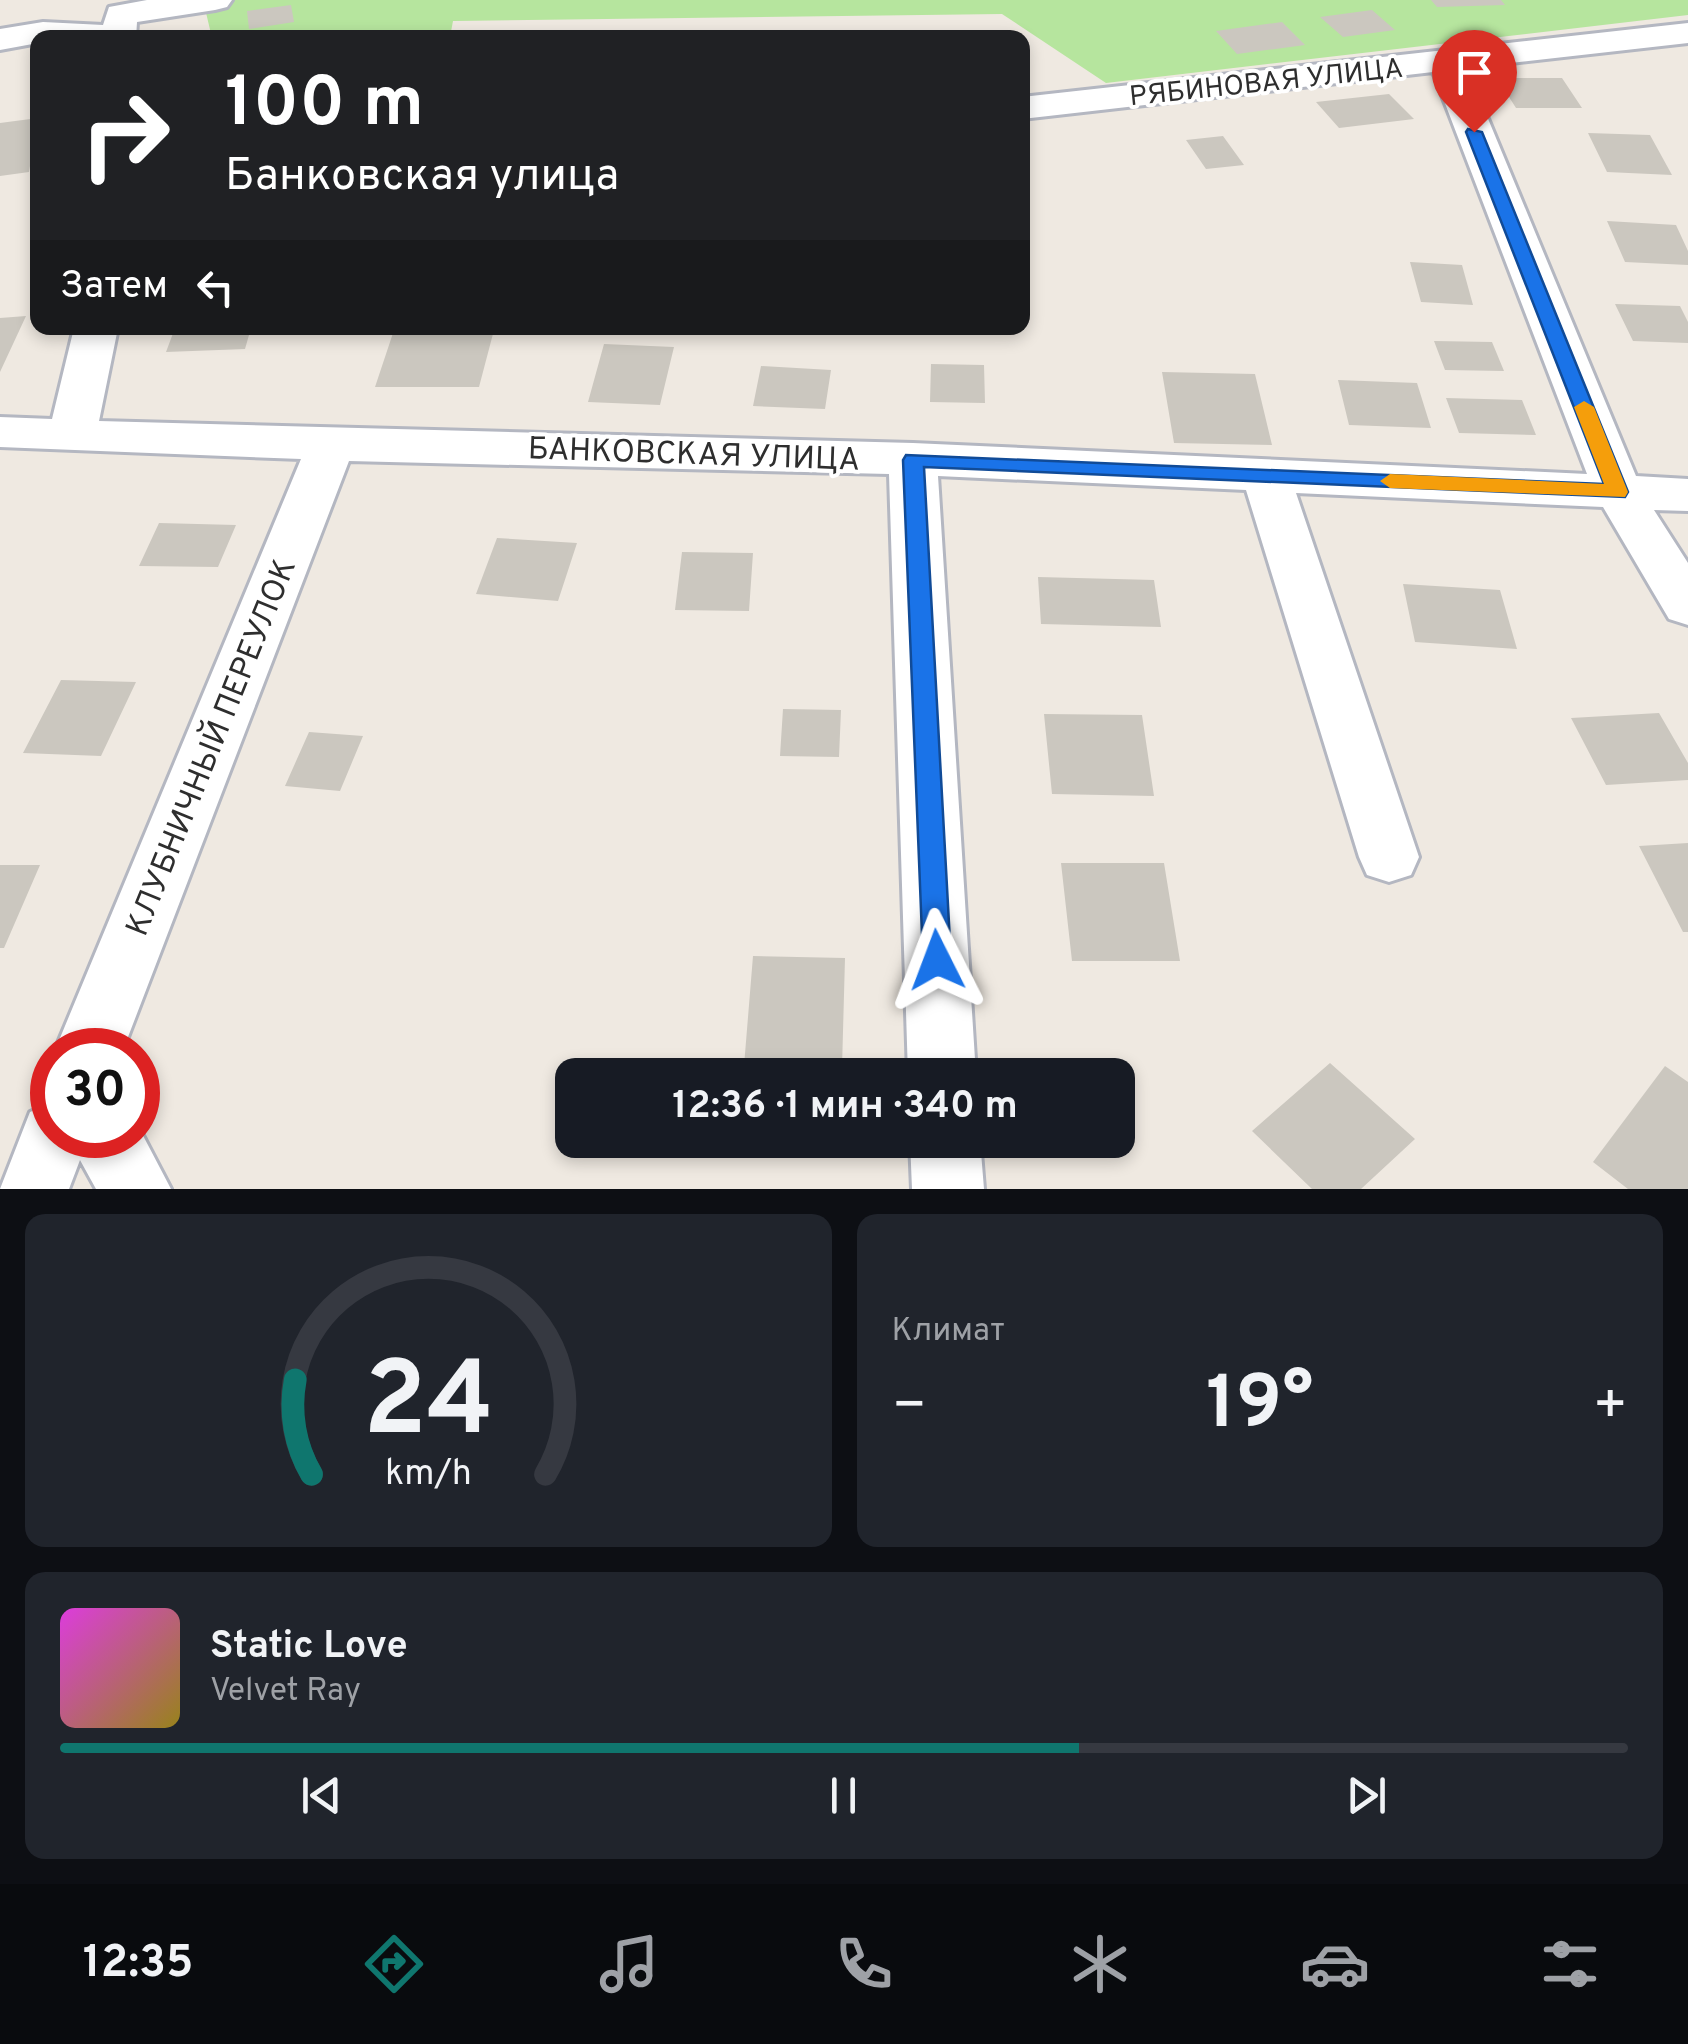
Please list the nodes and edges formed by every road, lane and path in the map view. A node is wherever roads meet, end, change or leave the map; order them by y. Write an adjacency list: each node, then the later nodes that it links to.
1 (215, 0): 2 (street)
2 (120, 30)
3 (1688, 32): 6 (street, РЯБИНОВАЯ УЛИЦА)
4 (30, 34): 5 (street)
5 (0, 40)
6 (1446, 60): 7 (street, РЯБИНОВАЯ УЛИЦА); 14 (street)
7 (1030, 107)
8 (94, 335): 10 (street)
9 (0, 432): 10 (street, БАНКОВСКАЯ УЛИЦА)
10 (73, 432): 11 (street, БАНКОВСКАЯ УЛИЦА)
11 (331, 445): 12 (street, БАНКОВСКАЯ УЛИЦА); 18 (street, КЛУБНИЧНЫЙ ПЕРЕУЛОК)
12 (913, 460): 13 (street, БАНКОВСКАЯ УЛИЦА); 19 (street)
13 (1266, 475): 14 (street, БАНКОВСКАЯ УЛИЦА); 17 (street)
14 (1618, 492): 15 (street, БАНКОВСКАЯ УЛИЦА); 16 (street)
15 (1688, 495)
16 (1688, 606)
17 (1389, 857)
18 (99, 1028)
19 (941, 1058)
20 (45, 1158): 23 (street)
21 (117, 1158): 24 (street)
22 (946, 1158): 25 (street)
23 (32, 1189)
24 (135, 1189)
25 (948, 1189)

